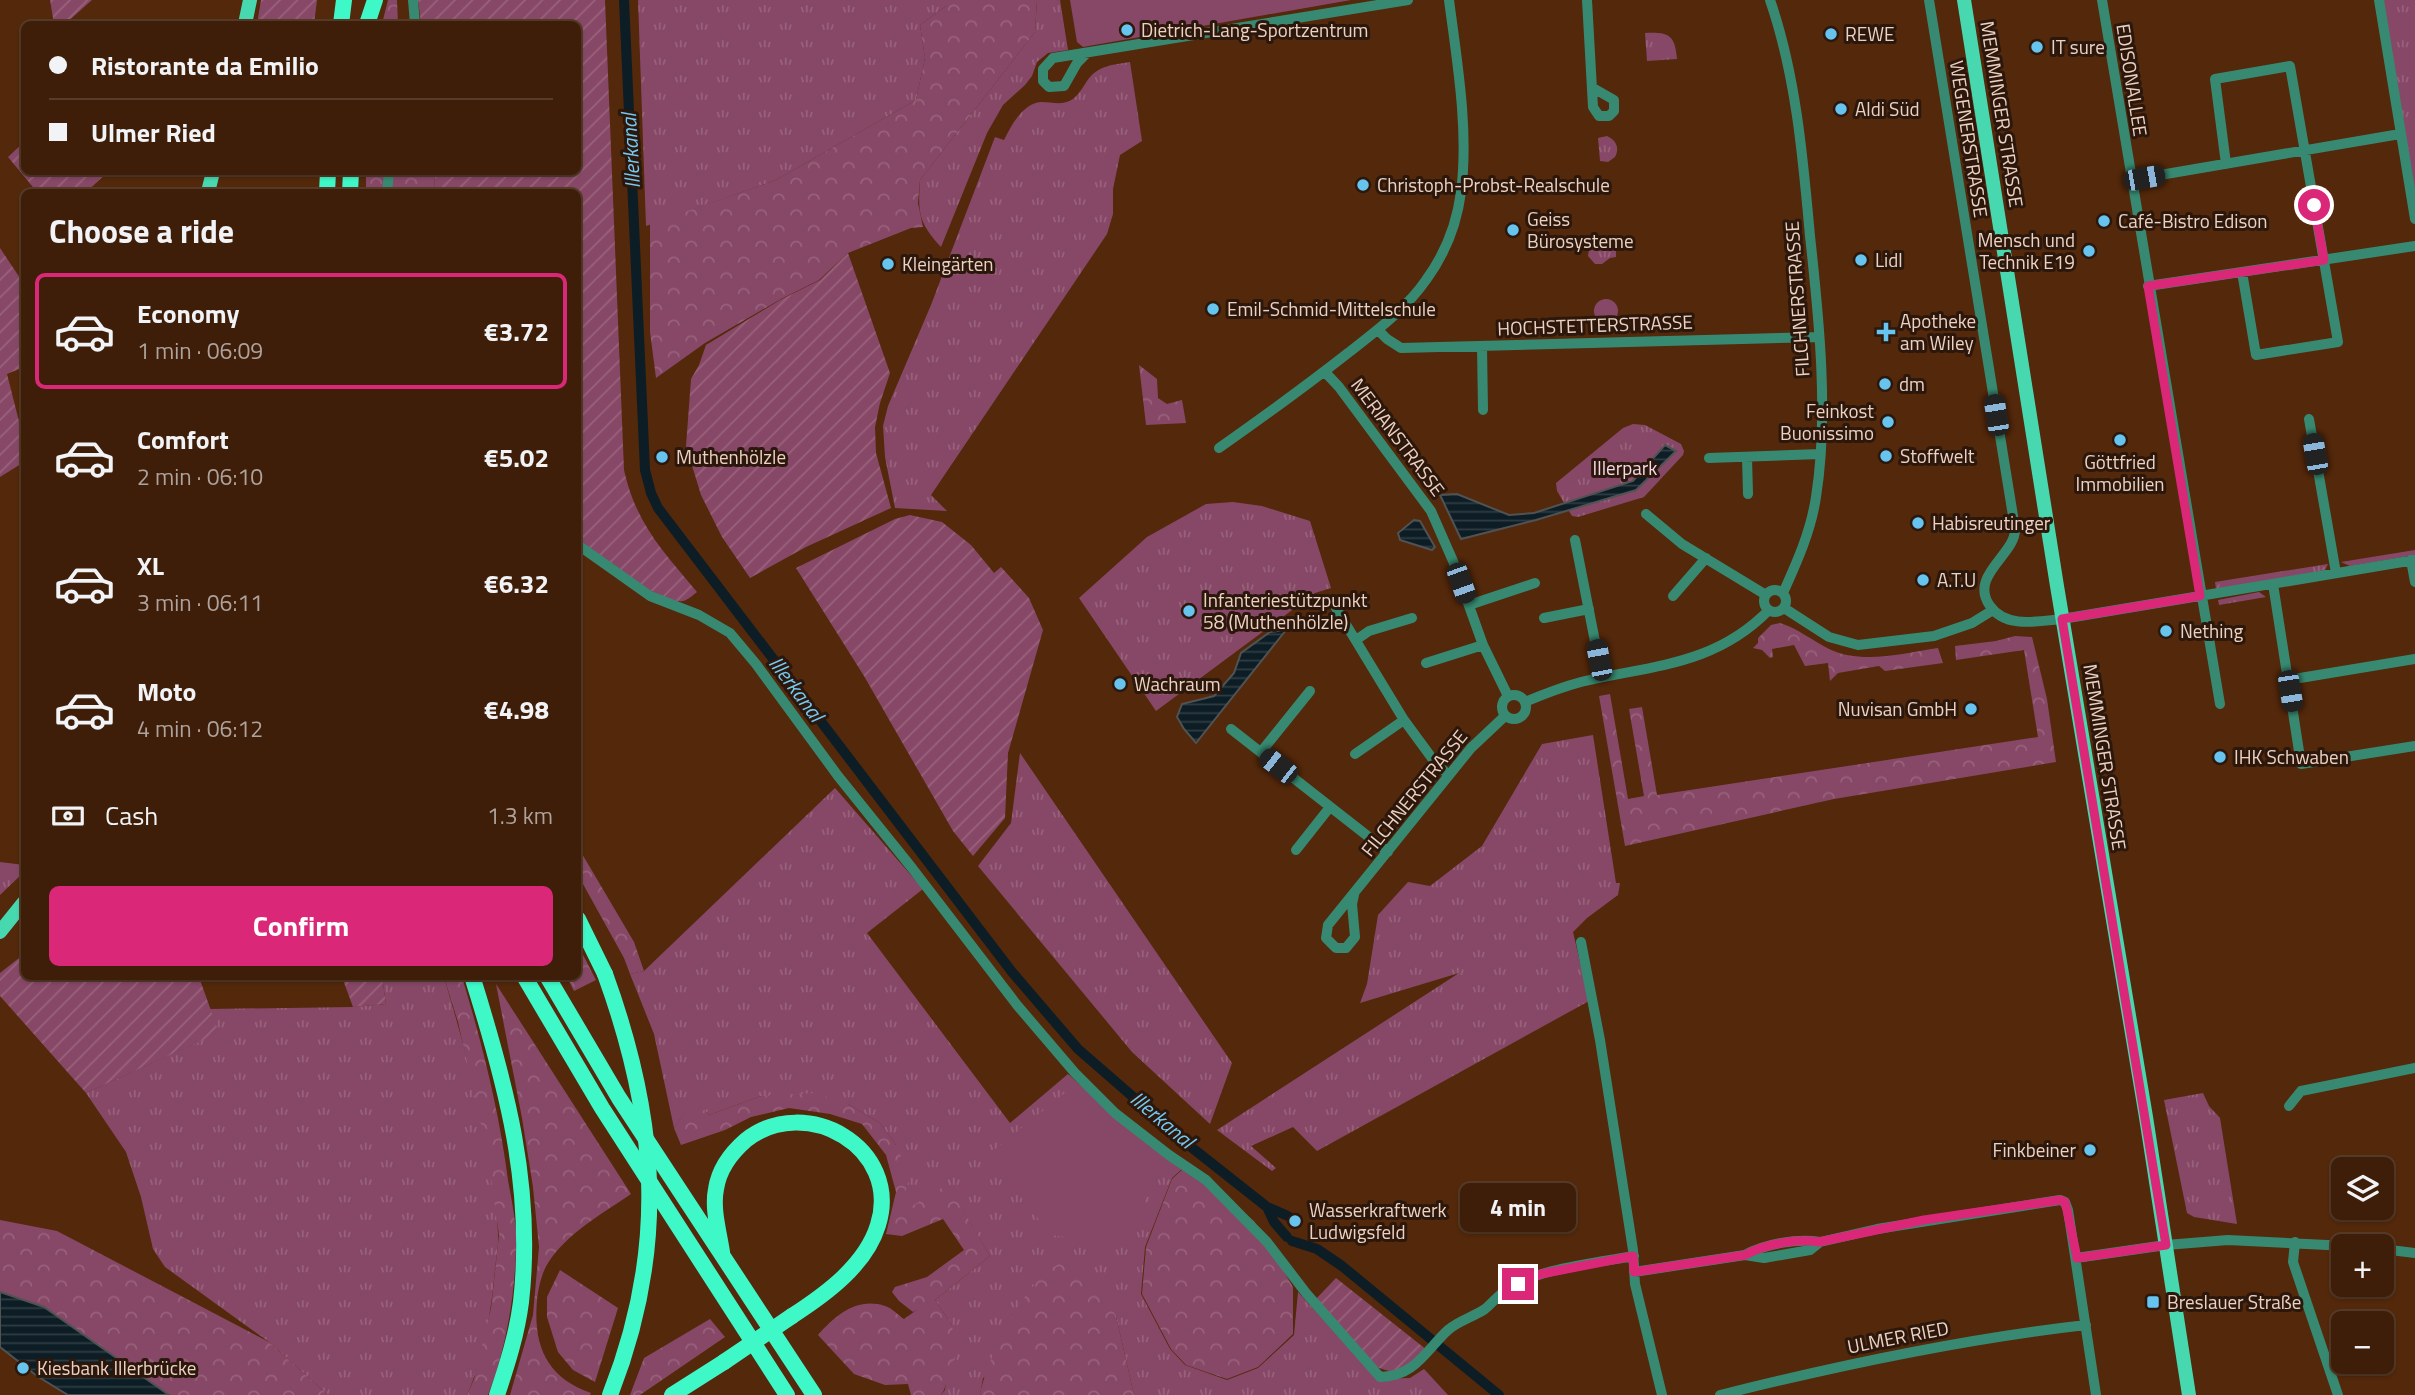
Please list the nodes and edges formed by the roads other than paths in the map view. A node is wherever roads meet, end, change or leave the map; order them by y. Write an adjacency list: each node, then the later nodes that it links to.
1 (250, 0): 14 (main road)
2 (344, 0): 15 (highway)
3 (366, 0): 16 (highway)
4 (375, 0): 17 (highway)
5 (413, 0): 18 (street)
6 (1408, 0): 19 (street)
7 (1449, 0): 30 (street)
8 (1587, 0): 20 (street)
9 (1770, 0): 31 (street, FILCHNERSTRASSE)
10 (1929, 0): 57 (street, WEGENERSTRASSE)
11 (1964, 0): 62 (main road, MEMMINGER STRASSE)
12 (2102, 0): 24 (street, EDISONALLEE)
13 (2379, 0): 21 (street)
14 (246, 21)
15 (341, 21)
16 (365, 21)
17 (366, 21)
18 (415, 21)
19 (1087, 54)
20 (1593, 88)
21 (2400, 134): 22 (street); 25 (street)
22 (2305, 151): 23 (street); 23 (street); 27 (street)
23 (2226, 164): 24 (street)
24 (2131, 180): 29 (street, EDISONALLEE)
25 (2415, 219)
26 (2415, 246): 27 (street)
27 (2324, 260): 28 (street); 28 (street)
28 (2242, 272): 29 (street)
29 (2148, 286): 53 (street, EDISONALLEE)
30 (1378, 330): 32 (street, HOCHSTETTERSTRASSE); 33 (street)
31 (1819, 337): 32 (street, HOCHSTETTERSTRASSE); 37 (street, FILCHNERSTRASSE)
32 (1482, 346): 34 (street)
33 (1325, 372): 36 (street); 54 (street, MERIANSTRASSE)
34 (1483, 410)
35 (2309, 419): 46 (street)
36 (1219, 448)
37 (1820, 454): 38 (street); 50 (street, FILCHNERSTRASSE)
38 (1747, 457): 39 (street); 40 (street)
39 (1709, 458)
40 (1748, 494)
41 (1646, 514): 44 (street)
42 (1575, 540): 58 (street)
43 (581, 547): 98 (street)
44 (1706, 558): 51 (street); 52 (street)
45 (2413, 560): 46 (street); 47 (street)
46 (2336, 573): 49 (street)
47 (2415, 582)
48 (1535, 583): 54 (street)
49 (2273, 584): 53 (street); 68 (street)
50 (1783, 593): 51 (street); 56 (street, FILCHNERSTRASSE)
51 (1766, 595): 59 (street)
52 (1673, 596)
53 (2200, 596): 62 (street); 72 (street, EDISONALLEE)
54 (1469, 605): 64 (street, MERIANSTRASSE)
55 (1336, 608): 63 (street)
56 (1784, 608): 57 (street); 59 (street)
57 (1992, 608): 62 (street)
58 (1589, 609): 61 (street); 67 (street)
59 (1769, 610): 67 (street, FILCHNERSTRASSE)
60 (1412, 618): 63 (street)
61 (1544, 618)
62 (2062, 619): 94 (main road, MEMMINGER STRASSE)
63 (1356, 640): 74 (street)
64 (1483, 645): 66 (street); 70 (street, MERIANSTRASSE)
65 (2415, 659): 68 (street)
66 (1426, 663)
67 (1602, 677): 71 (street, FILCHNERSTRASSE)
68 (2288, 680): 76 (street)
69 (1310, 691): 77 (street)
70 (1508, 696): 71 (street); 73 (street)
71 (1525, 702): 73 (street, FILCHNERSTRASSE)
72 (2220, 704)
73 (1505, 716): 79 (street, FILCHNERSTRASSE)
74 (1404, 720): 78 (street); 79 (street)
75 (1231, 729): 77 (street)
76 (2415, 746)
77 (1261, 752): 80 (street)
78 (1355, 754)
79 (1449, 775): 82 (street, FILCHNERSTRASSE)
80 (1330, 807): 81 (street); 82 (street)
81 (1296, 850)
82 (1388, 852): 83 (street, FILCHNERSTRASSE)
83 (1354, 895): 83 (street, FILCHNERSTRASSE)
84 (21, 906): 86 (main road)
85 (581, 925): 104 (highway, bridge)
86 (0, 932)
87 (1581, 942): 98 (street)
88 (473, 980): 103 (highway)
89 (526, 980): 106 (highway)
90 (549, 980): 99 (highway)
91 (2415, 1068): 92 (street)
92 (2290, 1107)
93 (2295, 1242): 94 (street); 95 (street); 112 (street)
94 (2166, 1245): 100 (street); 111 (main road, MEMMINGER STRASSE)
95 (2331, 1245)
96 (2394, 1250): 97 (street)
97 (2415, 1253)
98 (1633, 1256): 101 (street)
99 (723, 1258): 105 (highway, bridge); 107 (highway)
100 (2077, 1258): 101 (street); 102 (street)
101 (1634, 1272): 108 (street)
102 (2086, 1325): 109 (street, ULMER RIED); 110 (street)
103 (496, 1395)
104 (610, 1395)
105 (672, 1395)
106 (787, 1395)
107 (814, 1395)
108 (1662, 1395)
109 (1720, 1395)
110 (2096, 1395)
111 (2189, 1395)
112 (2338, 1395)

